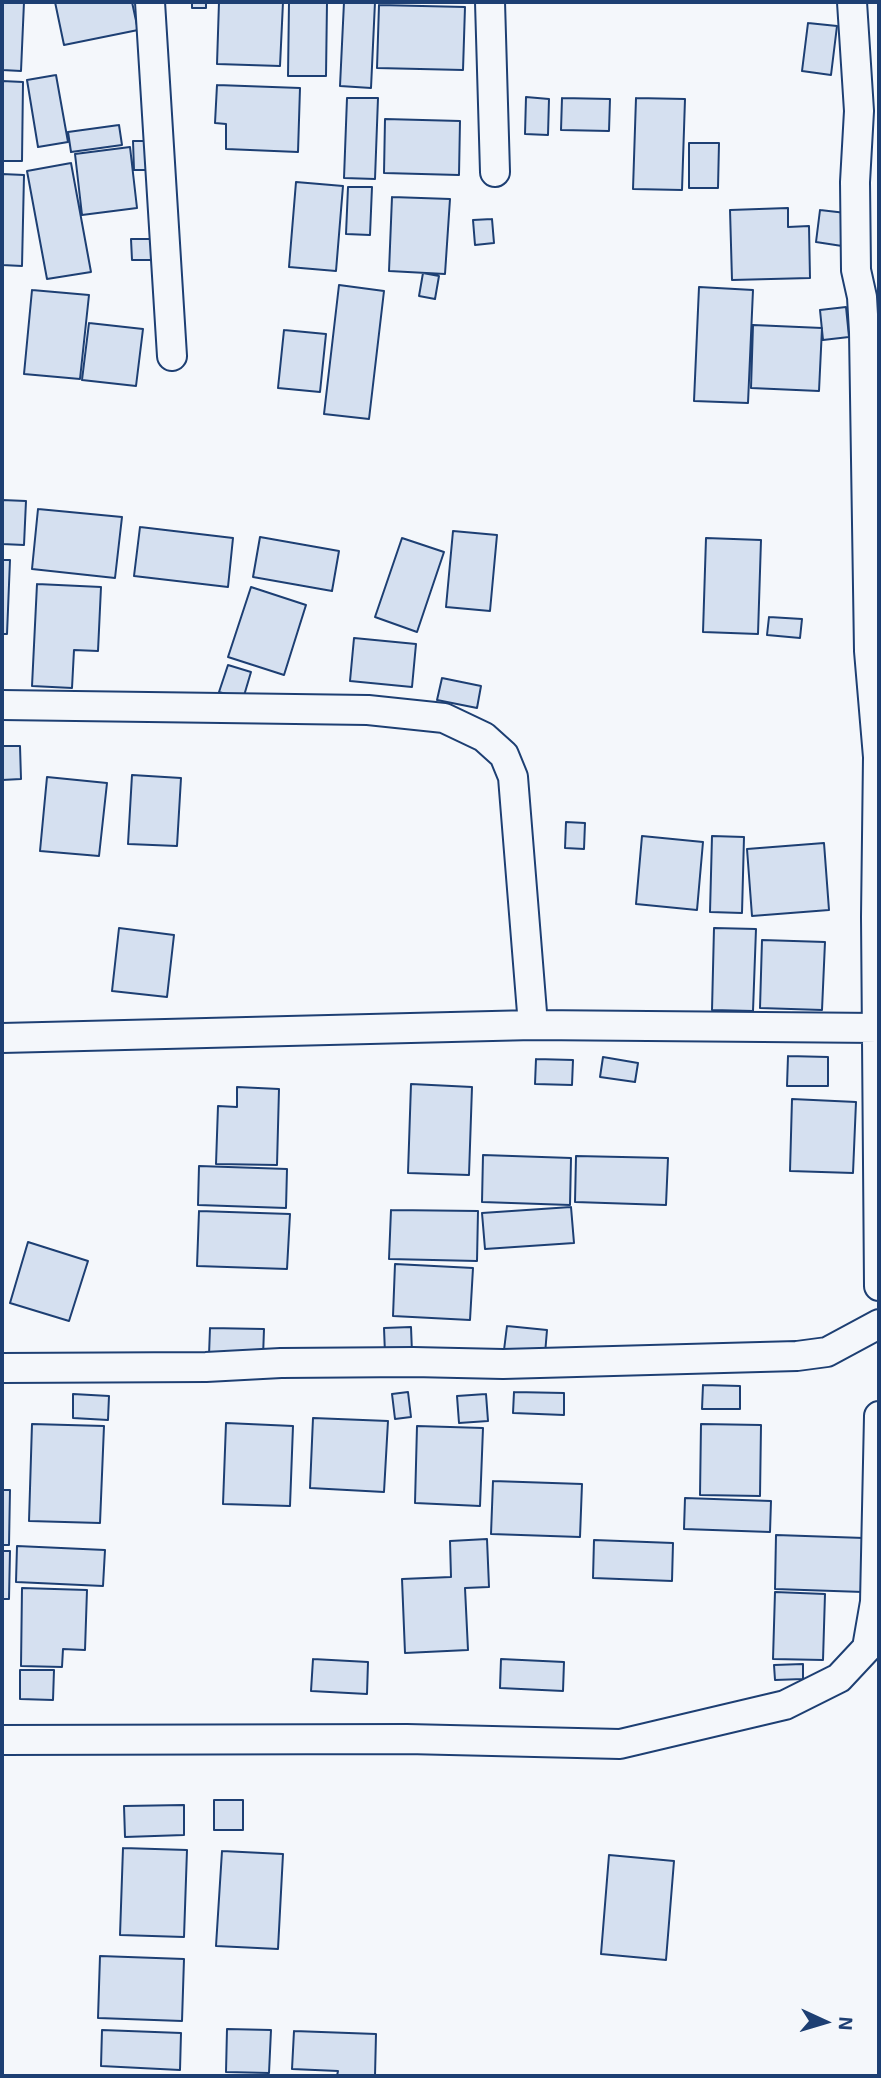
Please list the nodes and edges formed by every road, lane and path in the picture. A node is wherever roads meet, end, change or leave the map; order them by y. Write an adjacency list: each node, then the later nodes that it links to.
1 (150, 2): 5 (street)
2 (490, 2): 4 (street)
3 (852, 2): 6 (street)
4 (495, 172)
5 (172, 356)
6 (872, 404): 8 (street)
7 (2, 705): 9 (street)
8 (879, 757): 10 (street)
9 (533, 1025): 10 (street); 11 (street)
10 (878, 1028): 12 (street)
11 (2, 1038)
12 (879, 1286)
13 (879, 1324): 14 (street)
14 (2, 1368)
15 (879, 1416): 16 (street)
16 (2, 1740)

